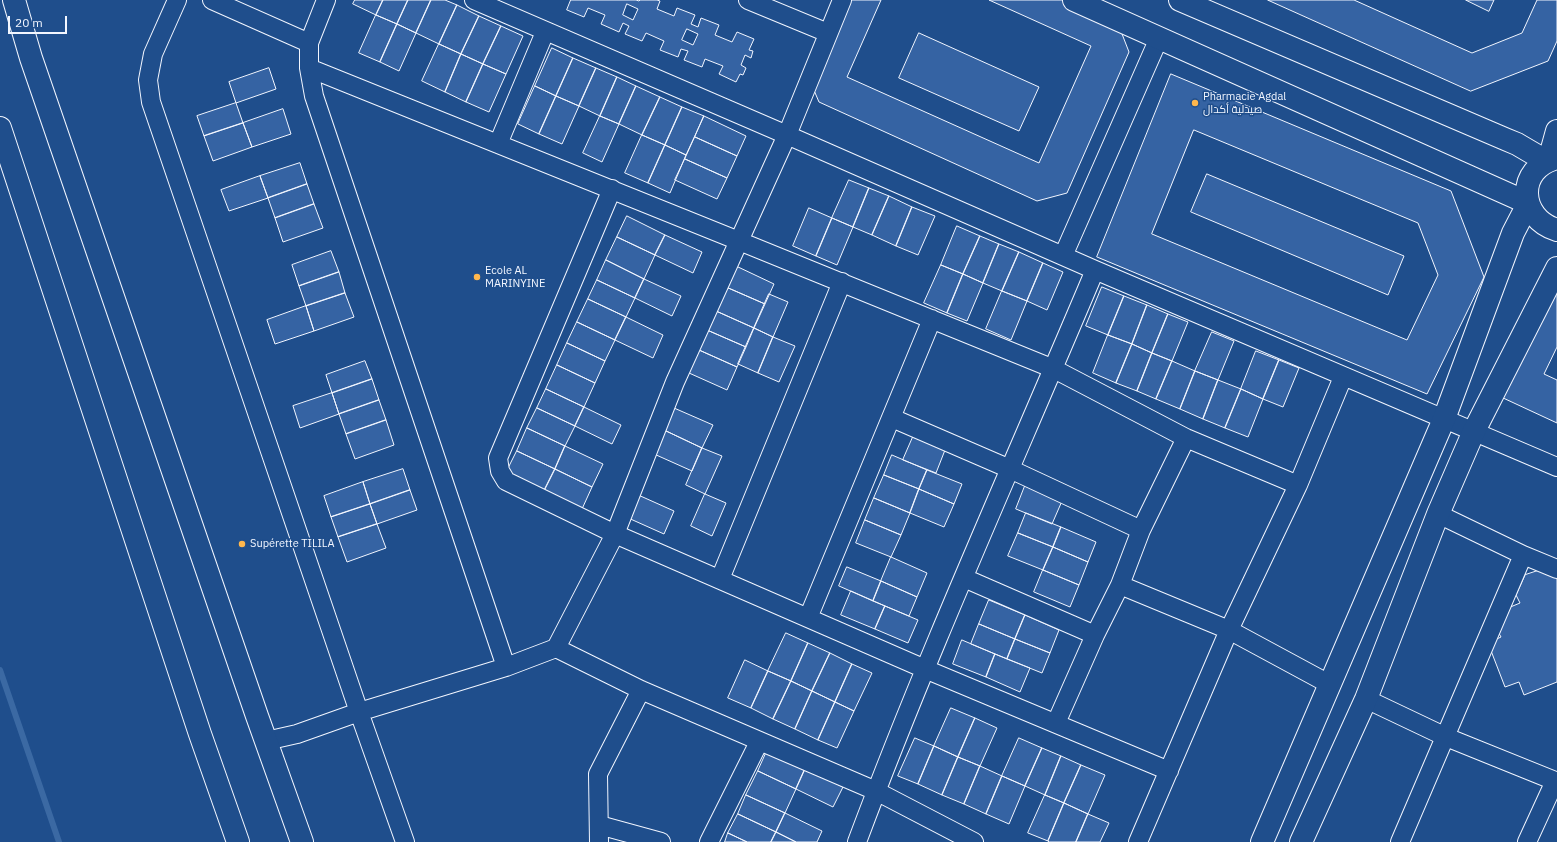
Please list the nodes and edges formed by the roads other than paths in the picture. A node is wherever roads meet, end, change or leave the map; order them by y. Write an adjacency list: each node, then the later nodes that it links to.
1 (177, 0): 55 (street)
2 (212, 0): 13 (street)
3 (326, 0): 13 (street)
4 (474, 0): 10 (street)
5 (748, 0): 11 (street)
6 (842, 0): 11 (street)
7 (1074, 0): 12 (street)
8 (1180, 0): 19 (street)
9 (16, 3): 58 (street)
10 (545, 32): 17 (street); 18 (street)
11 (828, 33): 17 (street)
12 (1159, 38): 21 (street); 24 (street)
13 (309, 43): 14 (street)
14 (309, 68): 18 (street); 50 (street)
15 (0, 128): 64 (street)
16 (1557, 131): 19 (street)
17 (787, 135): 23 (street); 24 (street)
18 (498, 144): 20 (street)
19 (1551, 160): 21 (street)
20 (612, 189): 23 (street); 40 (street)
21 (1528, 203): 22 (street); 32 (street)
22 (1557, 230)
23 (739, 241): 27 (street); 40 (street)
24 (1063, 256): 26 (street)
25 (1557, 268): 33 (street)
26 (1095, 270): 29 (street); 30 (street)
27 (842, 282): 28 (street); 44 (street)
28 (932, 319): 29 (street); 31 (street)
29 (1054, 369): 34 (street); 36 (street)
30 (1343, 377): 32 (street); 37 (street)
31 (892, 418): 36 (street); 46 (street)
32 (1444, 419): 33 (street); 52 (street)
33 (1474, 432): 35 (street); 38 (street)
34 (1186, 438): 37 (street); 39 (street)
35 (1557, 468)
36 (1010, 469): 39 (street); 43 (street)
37 (1298, 485): 47 (street)
38 (1438, 514): 41 (street); 54 (street)
39 (1141, 530): 45 (street)
40 (615, 534): 44 (street); 49 (street)
41 (1523, 555): 42 (street); 57 (street)
42 (1557, 569)
43 (964, 578): 48 (street); 51 (street)
44 (720, 579): 46 (street)
45 (1120, 585): 47 (street); 48 (street)
46 (808, 618): 51 (street)
47 (1229, 630): 52 (street); 60 (street)
48 (1094, 635): 56 (street)
49 (556, 648): 50 (street); 53 (street)
50 (506, 667): 55 (street)
51 (926, 669): 56 (street); 62 (street)
52 (1329, 684): 72 (street)
53 (641, 690): 59 (street); 63 (street)
54 (1366, 699): 57 (street); 73 (street)
55 (359, 712): 58 (street); 66 (street)
56 (1056, 723): 60 (street)
57 (1446, 738): 61 (street); 74 (street)
58 (266, 741): 65 (street)
59 (759, 742): 62 (street); 68 (street)
60 (1169, 771): 71 (street)
61 (1556, 781): 75 (street)
62 (876, 791): 69 (street); 70 (street)
63 (599, 834): 67 (street)
64 (238, 842)
65 (302, 842)
66 (405, 842)
67 (661, 842)
68 (709, 842)
69 (857, 842)
70 (974, 842)
71 (1138, 842)
72 (1262, 842)
73 (1301, 842)
74 (1400, 842)
75 (1527, 842)

